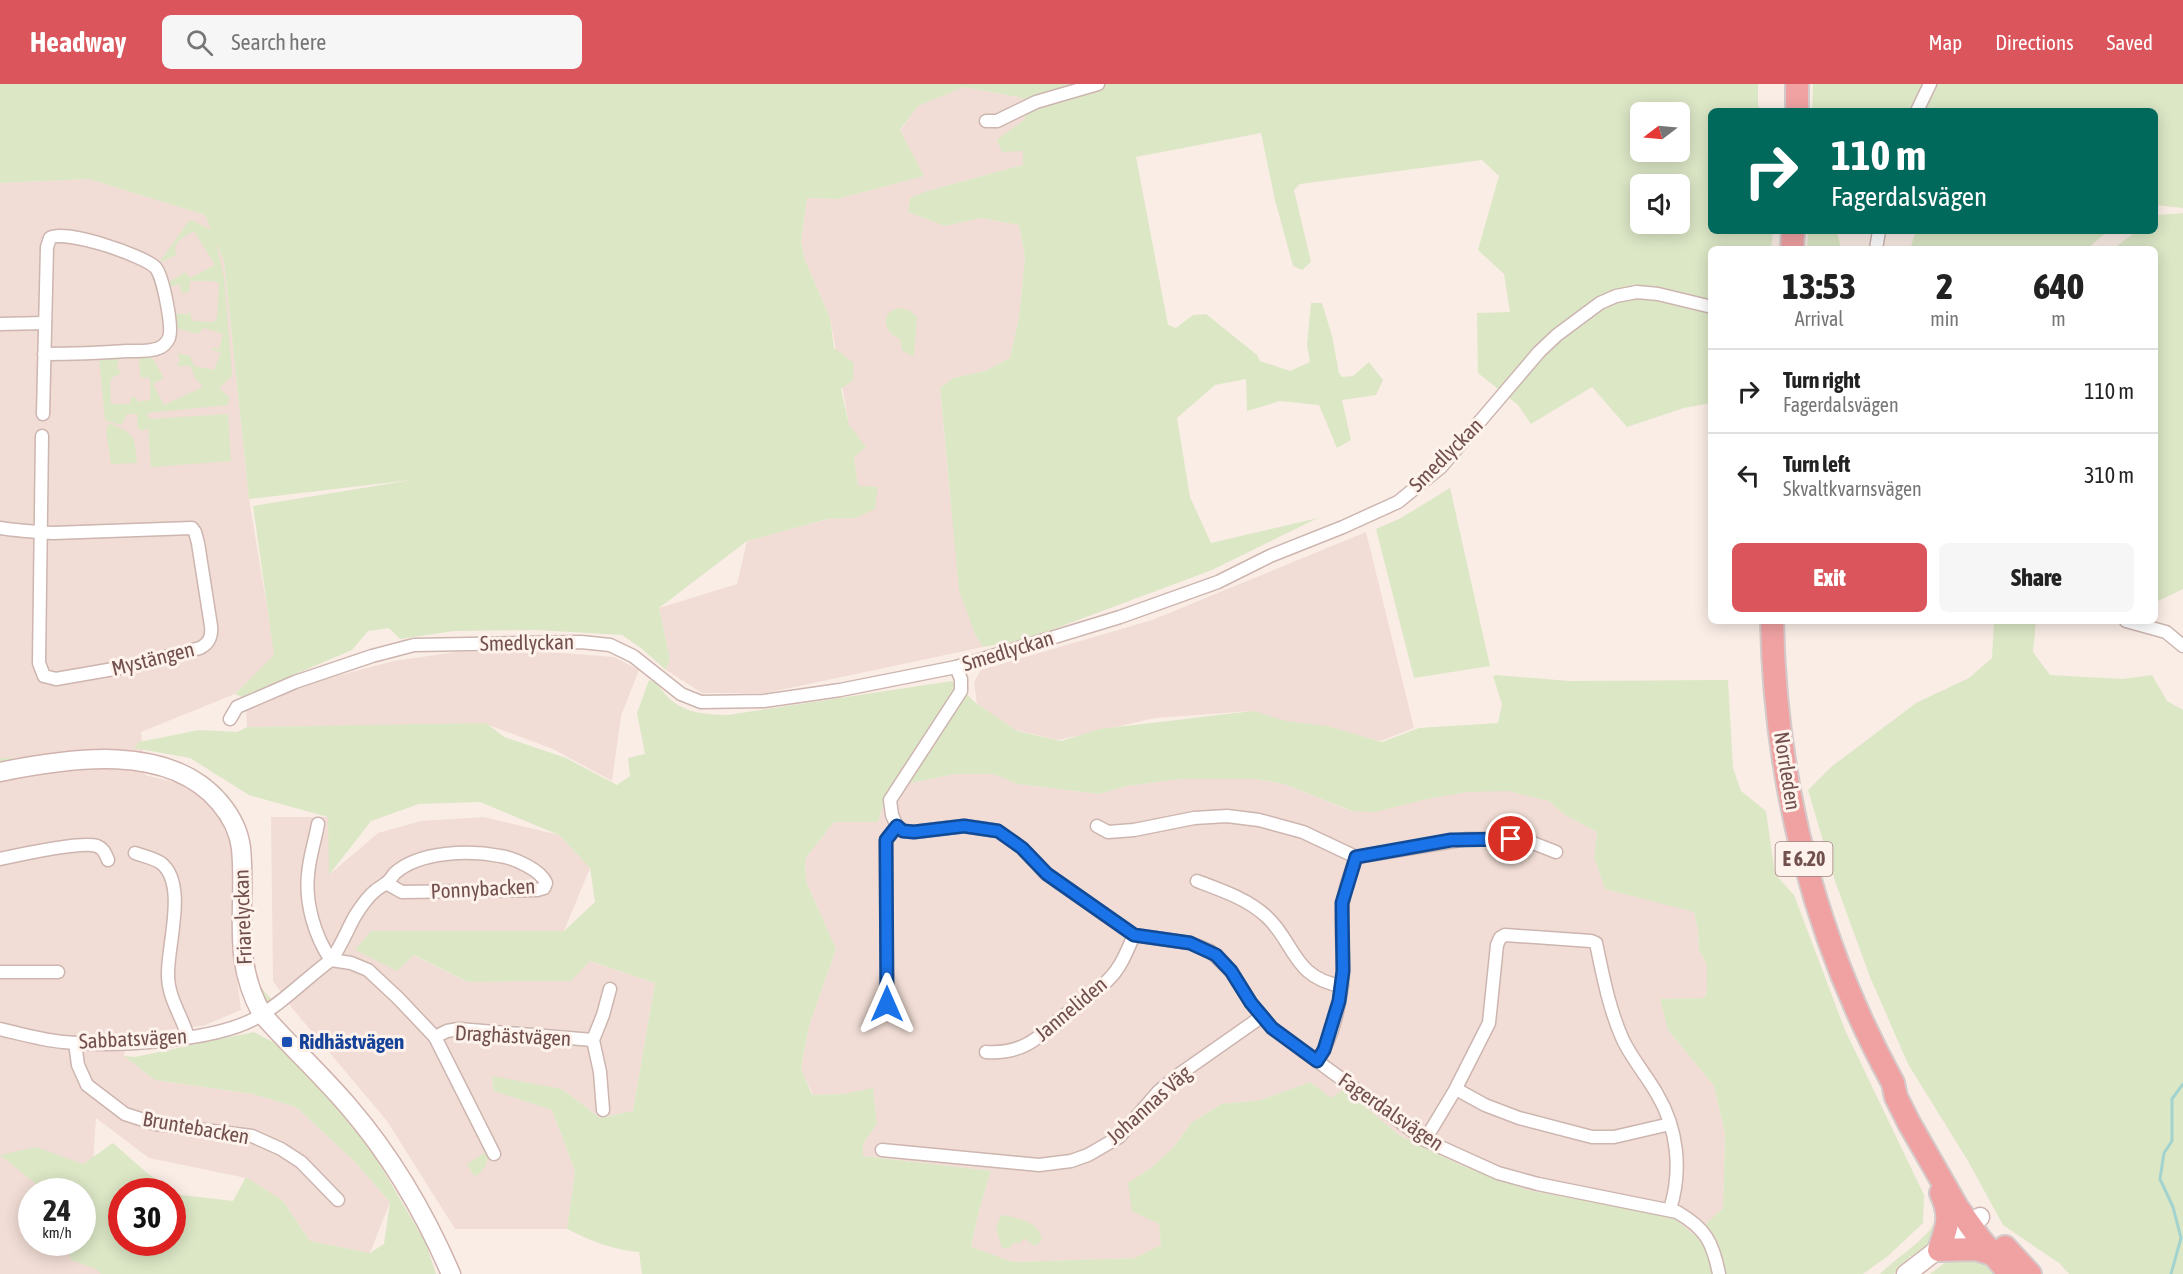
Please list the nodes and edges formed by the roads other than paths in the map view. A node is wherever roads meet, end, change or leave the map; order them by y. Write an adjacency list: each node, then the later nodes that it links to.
1 (1098, 84): 6 (street)
2 (1797, 84): 4 (highway)
3 (1930, 84): 5 (street)
4 (1797, 108)
5 (1918, 108)
6 (986, 121)
7 (1708, 306): 18 (street, Smedlyckan)
8 (45, 323): 9 (street); 10 (street); 10 (street)
9 (0, 324)
10 (44, 354): 11 (street)
11 (43, 414)
12 (42, 435): 14 (street, Mystängen)
13 (0, 528): 14 (street, Mystängen)
14 (40, 532): 14 (street, Mystängen)
15 (1772, 624): 47 (highway, Norrleden / E 6.20)
16 (2137, 624): 17 (street)
17 (2183, 646)
18 (956, 667): 19 (street, Smedlyckan); 23 (street)
19 (230, 718)
20 (0, 772): 38 (street, Friarelyckan)
21 (318, 824): 32 (street)
22 (1097, 825): 26 (street)
23 (897, 826): 31 (street, Fagerdalsvägen); 37 (street)
24 (1556, 852): 26 (street)
25 (135, 853): 41 (street)
26 (1356, 857): 35 (street)
27 (0, 859): 28 (street)
28 (108, 860)
29 (1197, 881): 35 (street)
30 (386, 884): 30 (street, Ponnybacken); 32 (street, Ponnybacken)
31 (1134, 935): 39 (street, Fagerdalsvägen); 45 (street, Janneliden)
32 (331, 960): 38 (street); 42 (street)
33 (0, 972): 34 (street)
34 (58, 972)
35 (1341, 986): 46 (street)
36 (610, 989): 43 (street, Draghästvägen)
37 (887, 1004)
38 (262, 1014): 41 (street, Sabbatsvägen); 60 (street, Friarelyckan)
39 (1262, 1017): 46 (street, Fagerdalsvägen); 52 (street, Johannas Väg)
40 (0, 1029): 44 (street, Sabbatsvägen)
41 (188, 1037): 44 (street, Sabbatsvägen)
42 (435, 1037): 43 (street, Draghästvägen); 53 (street)
43 (593, 1040): 49 (street, Draghästvägen)
44 (75, 1043): 55 (street, Bruntebacken)
45 (986, 1052)
46 (1317, 1061): 51 (street, Fagerdalsvägen)
47 (1893, 1083): 54 (highway, Norrleden / E 6.20); 57 (highway, Norrleden / E 6.20)
48 (1456, 1089): 50 (street); 50 (street); 51 (street)
49 (603, 1110)
50 (1670, 1124): 56 (street)
51 (1425, 1140): 56 (street, Fagerdalsvägen)
52 (882, 1150)
53 (494, 1154)
54 (1930, 1161): 57 (highway, Norrleden / E 6.20); 58 (highway)
55 (338, 1200)
56 (1670, 1209): 61 (street, Fagerdalsvägen)
57 (1975, 1221): 58 (street); 59 (highway, Norrleden / E 6.20); 64 (highway, Norrleden / E 6.20)
58 (1939, 1250): 59 (highway); 62 (street)
59 (1992, 1254): 63 (highway, Norrleden / E 6.20)
60 (451, 1274)
61 (1719, 1274)
62 (1906, 1274)
63 (2010, 1274)
64 (2030, 1274)

